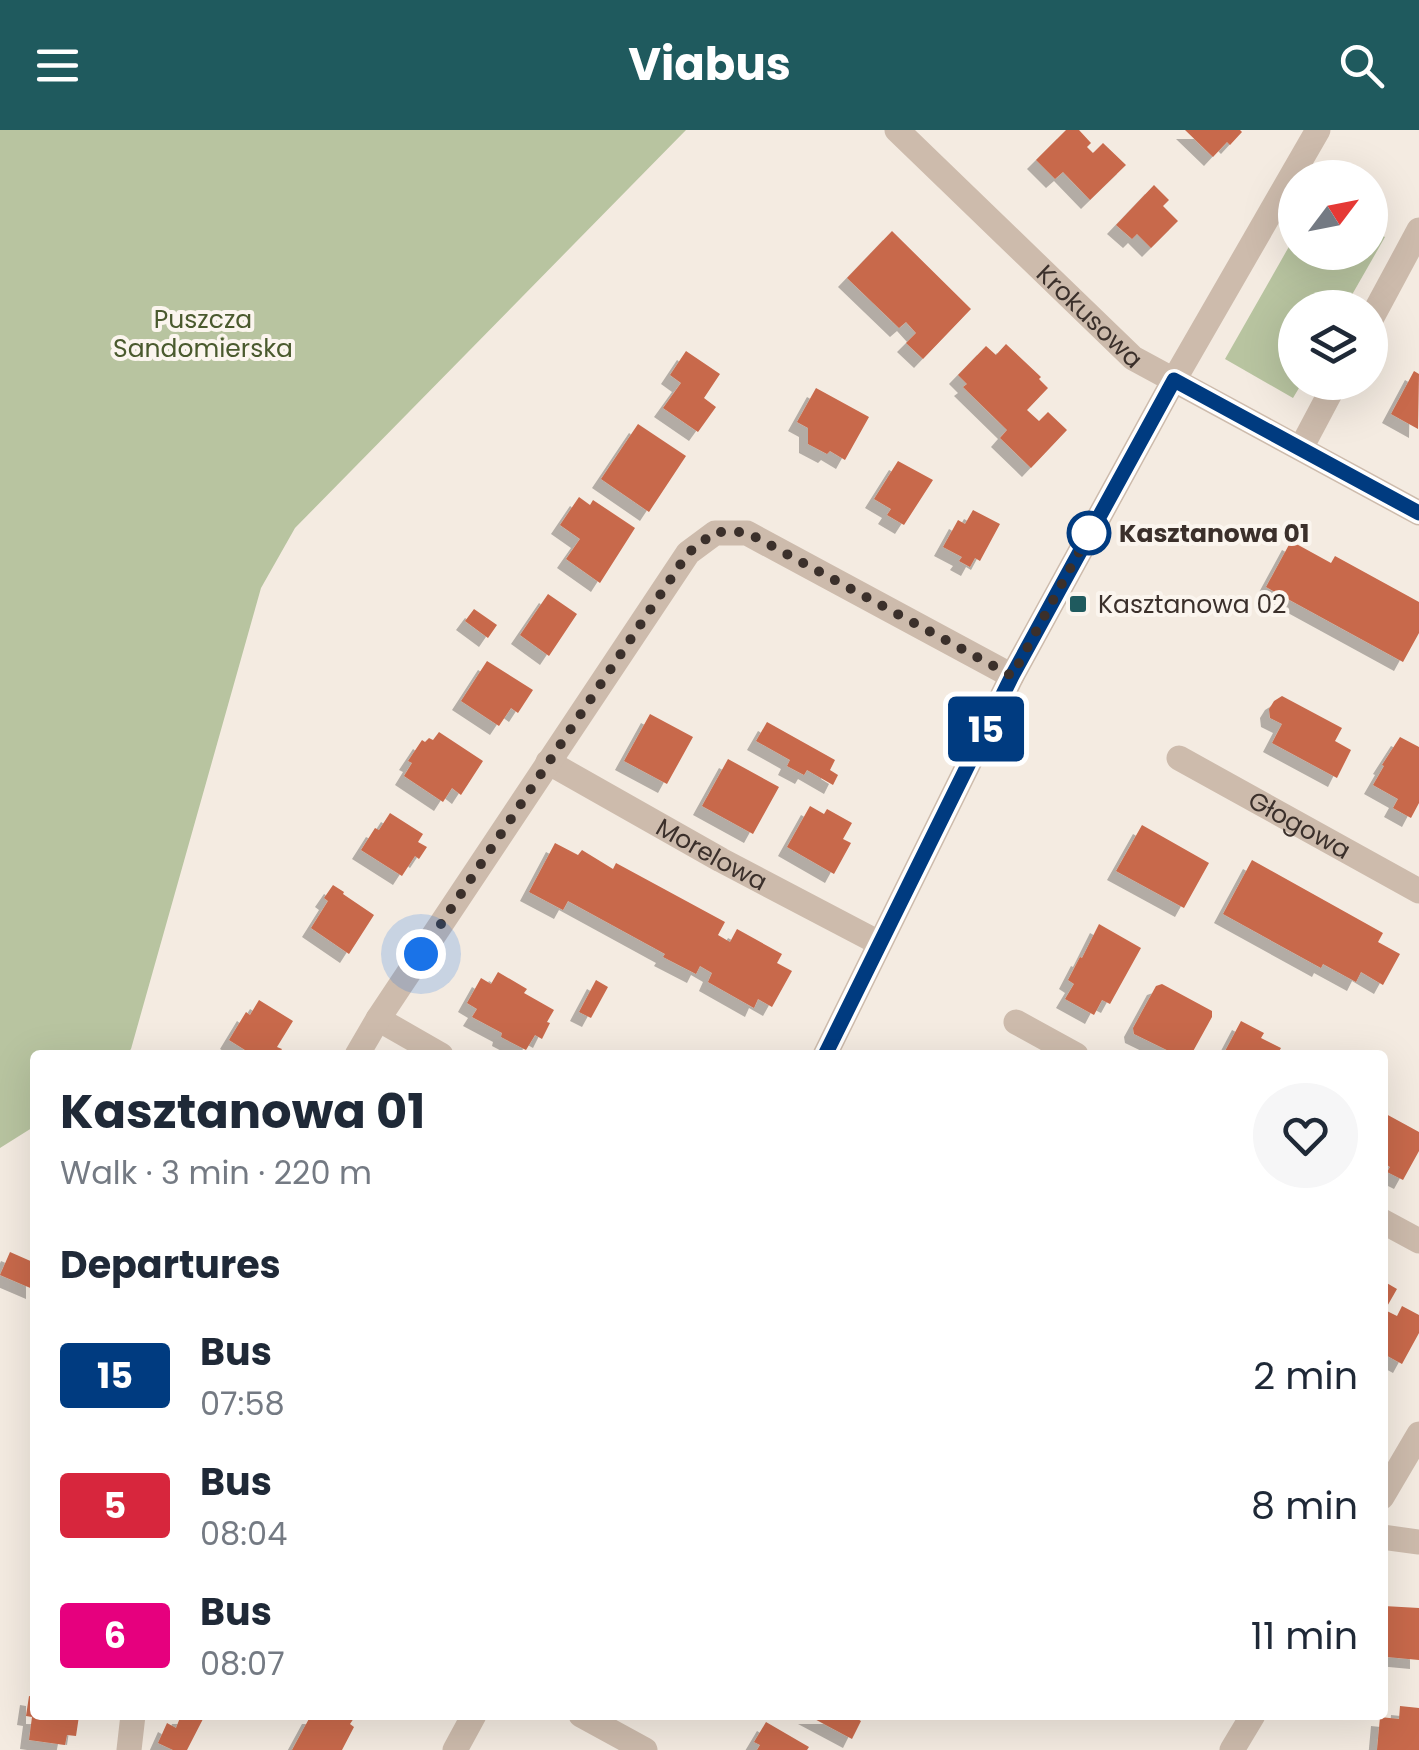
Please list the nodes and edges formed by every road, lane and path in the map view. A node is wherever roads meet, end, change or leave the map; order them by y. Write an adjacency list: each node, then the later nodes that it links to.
1 (897, 130): 5 (street, Krokusowa)
2 (1318, 130): 5 (street)
3 (1419, 230): 4 (street)
4 (1386, 290)
5 (1174, 380): 7 (street, Krokusowa); 9 (street)
6 (1326, 400): 7 (street)
7 (1301, 448): 8 (street, Krokusowa)
8 (1419, 514)
9 (1012, 676): 11 (street); 13 (street)
10 (1179, 758): 12 (street, Głogowa)
11 (548, 762): 13 (street, Morelowa); 14 (street)
12 (1419, 891)
13 (878, 944): 18 (street)
14 (378, 1018): 16 (street); 17 (street)
15 (1016, 1022): 19 (street)
16 (360, 1050)
17 (432, 1050)
18 (827, 1050)
19 (1067, 1050)
20 (1388, 1224): 21 (street)
21 (1419, 1241)
22 (1419, 1434): 23 (street)
23 (1388, 1487)
24 (1388, 1539): 25 (street)
25 (1419, 1542)
26 (133, 1720): 30 (street)
27 (471, 1720): 31 (street)
28 (590, 1720): 32 (street)
29 (1250, 1720): 33 (street)
30 (129, 1750)
31 (455, 1750)
32 (646, 1750)
33 (1232, 1750)

